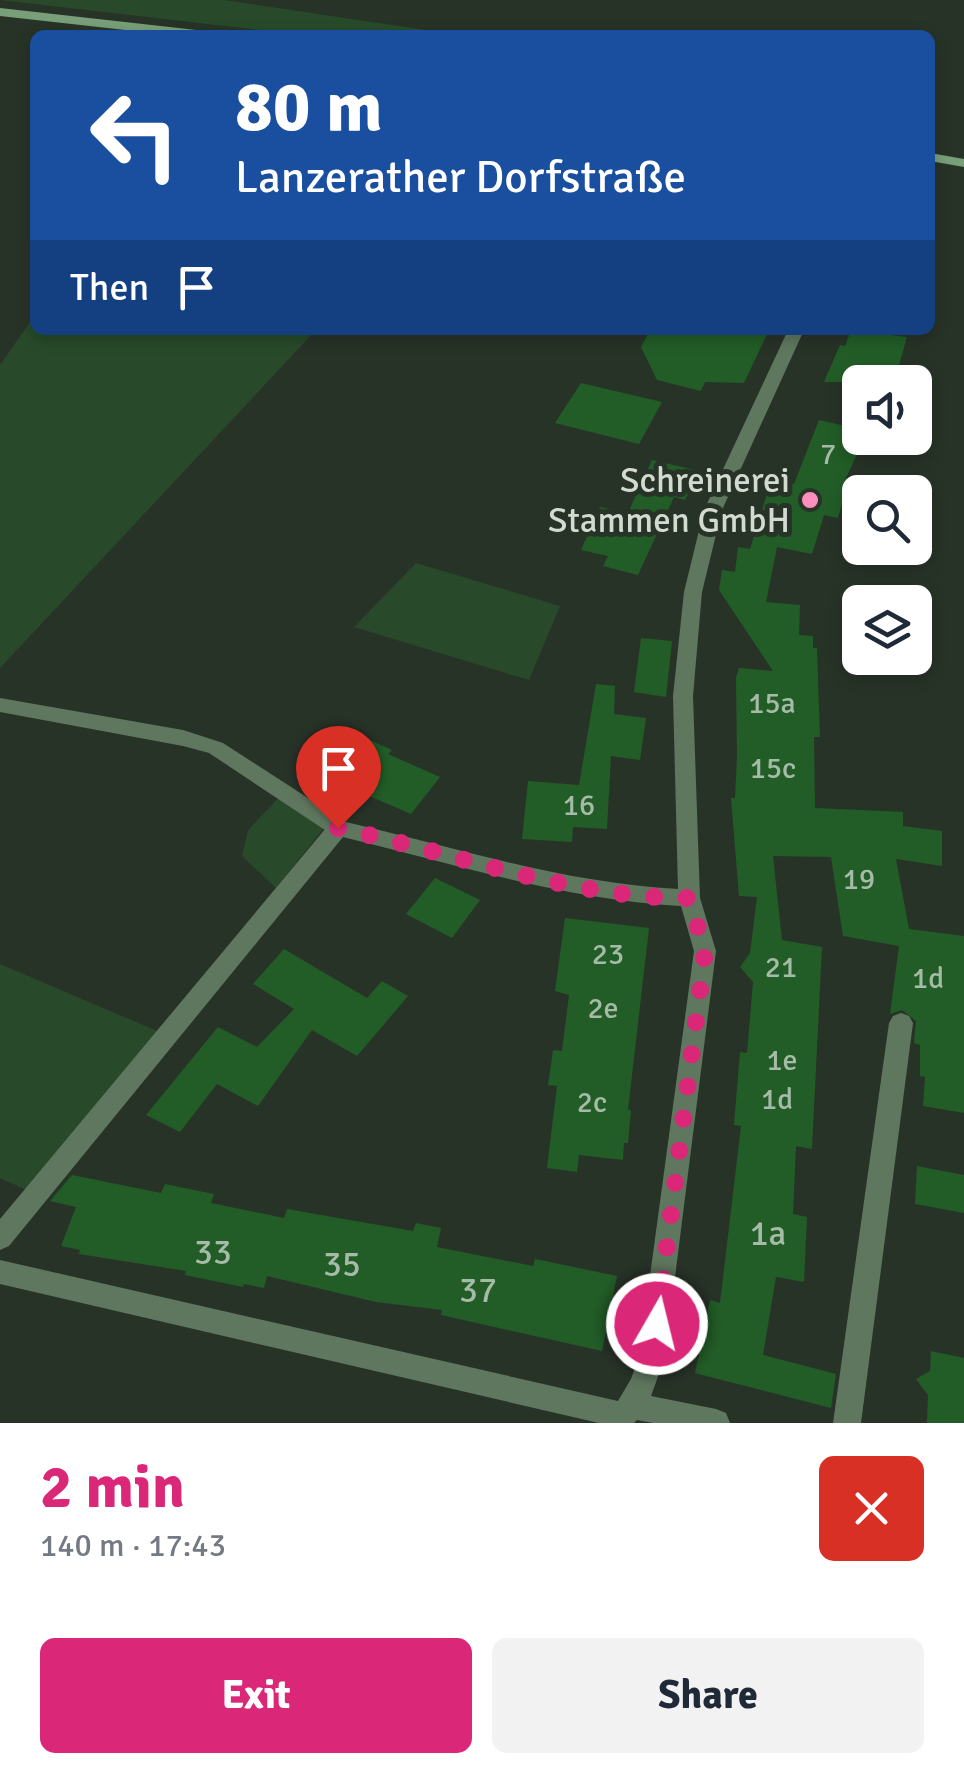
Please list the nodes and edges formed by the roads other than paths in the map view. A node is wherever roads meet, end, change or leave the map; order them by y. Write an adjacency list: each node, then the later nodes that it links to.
1 (0, 12): 2 (main road)
2 (160, 30)
3 (935, 158): 4 (main road)
4 (964, 164)
5 (794, 335): 8 (street)
6 (0, 705): 7 (street)
7 (338, 828): 8 (street); 10 (street)
8 (689, 898): 12 (street)
9 (901, 1022): 14 (street)
10 (0, 1238)
11 (0, 1272): 12 (street)
12 (624, 1415): 13 (street)
13 (716, 1423)
14 (847, 1423)

